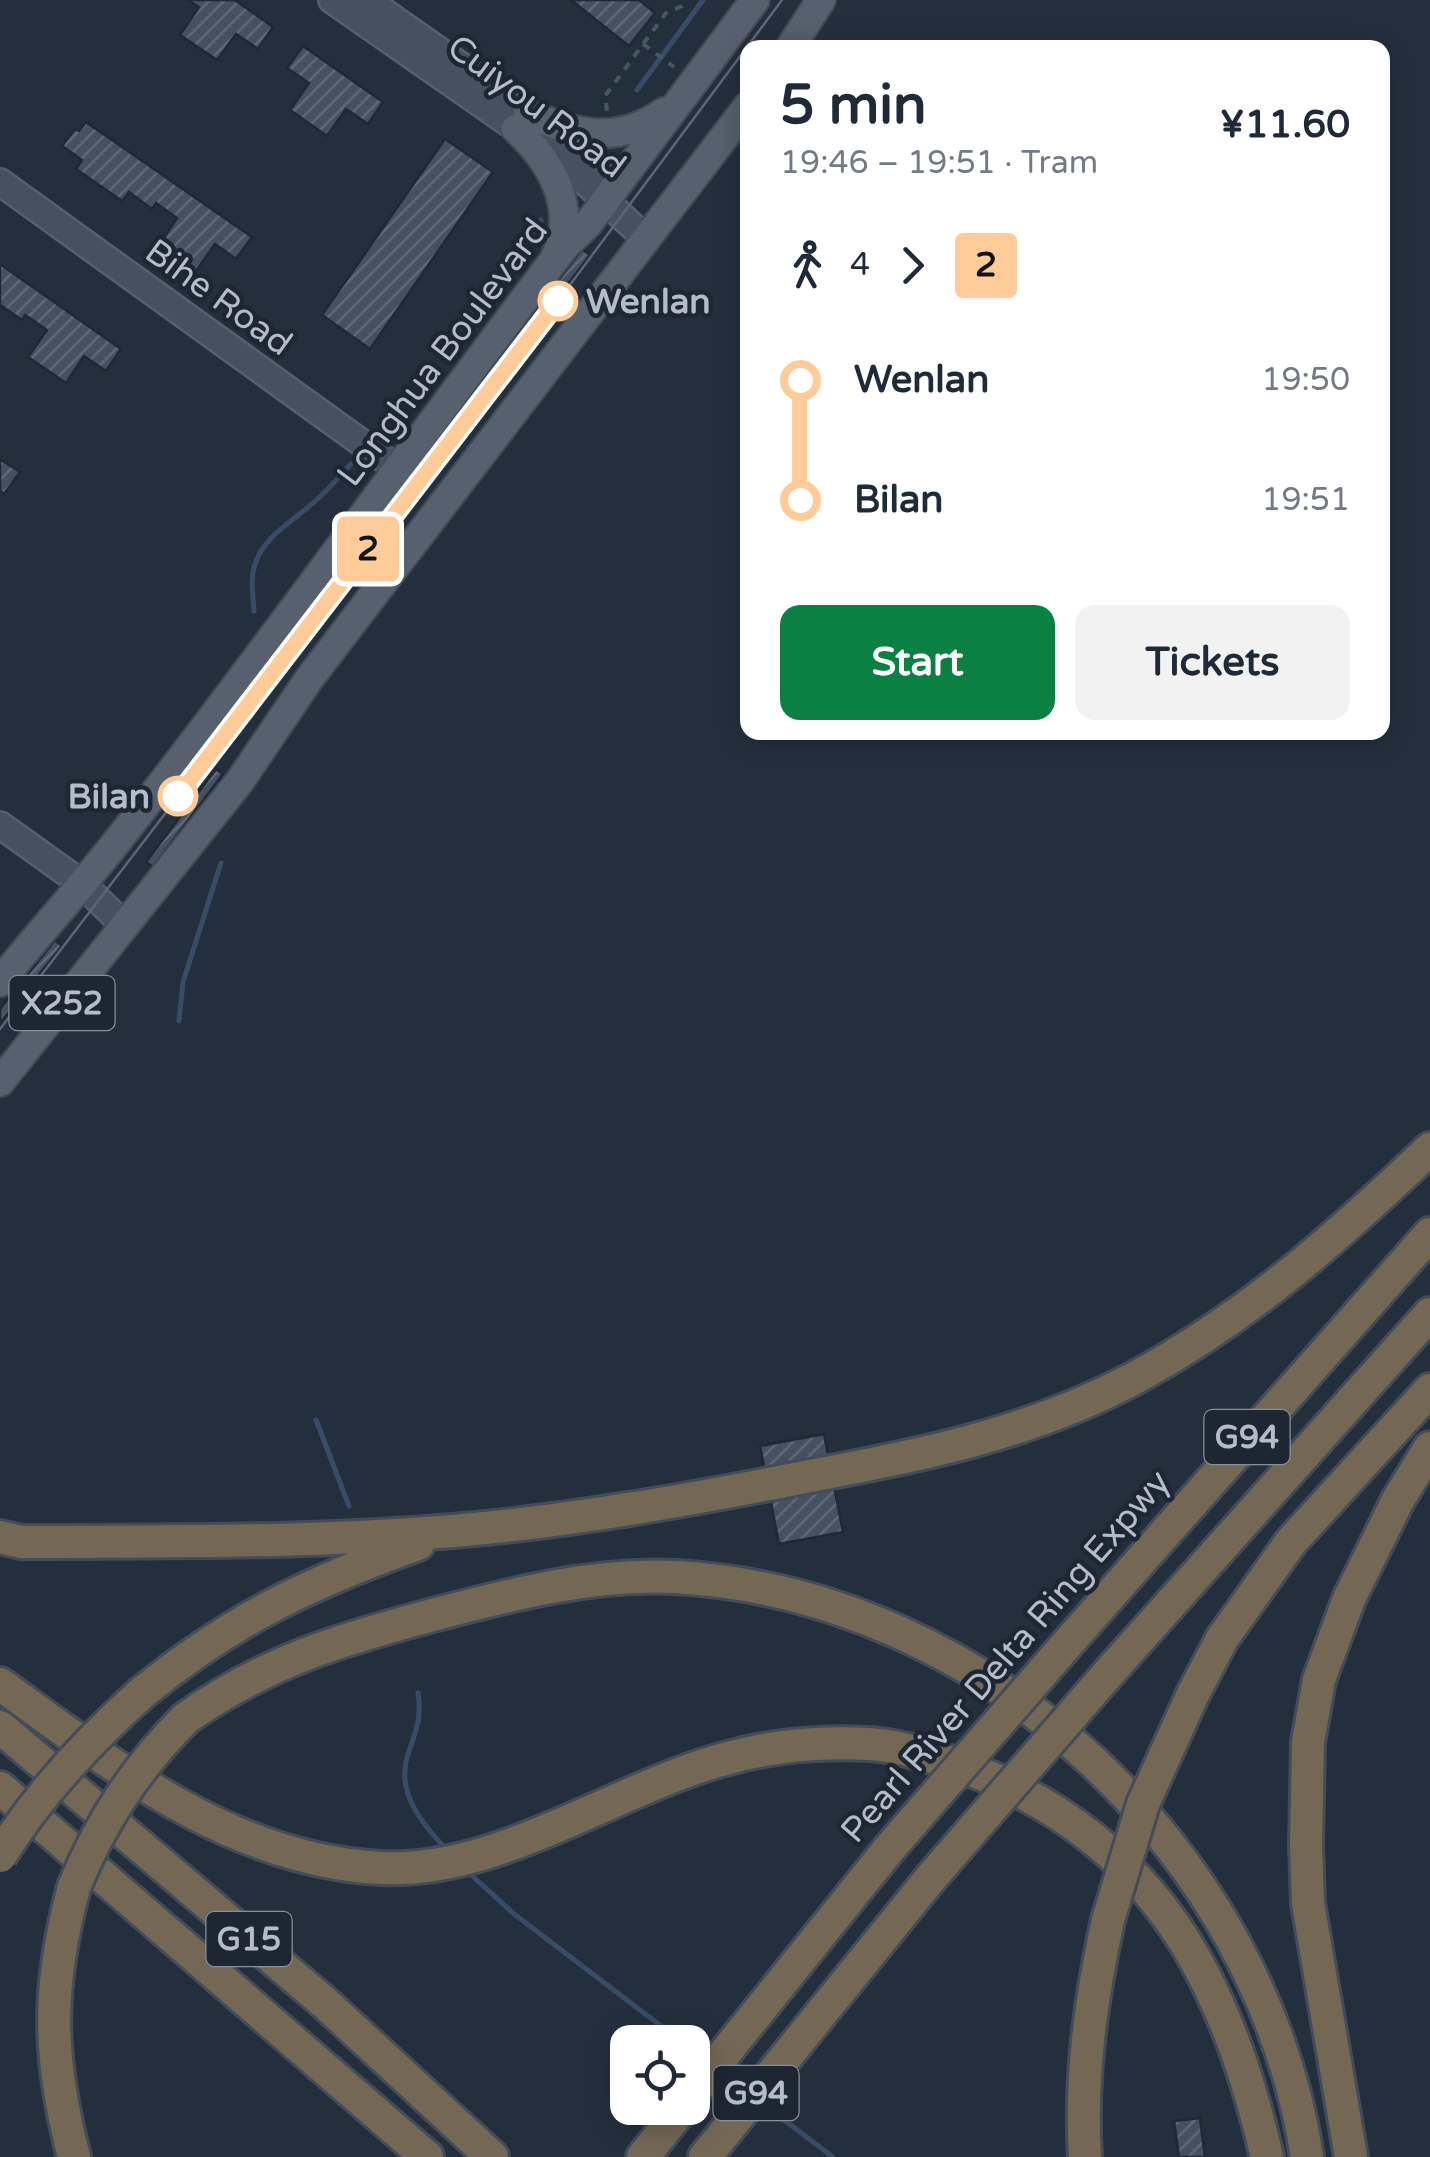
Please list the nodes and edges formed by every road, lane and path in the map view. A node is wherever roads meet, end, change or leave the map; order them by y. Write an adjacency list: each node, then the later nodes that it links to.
1 (332, 0): 10 (street, Cuiyou Road)
2 (367, 0): 10 (street, Cuiyou Road)
3 (687, 0): 7 (path)
4 (755, 0): 8 (main road, Longhua Boulevard / X252)
5 (814, 11): 6 (main road)
6 (795, 40)
7 (644, 44): 8 (path); 11 (path)
8 (682, 77): 10 (main road); 13 (main road, Longhua Boulevard / X252)
9 (740, 116): 14 (main road, X252)
10 (522, 121): 13 (street, Cuiyou Road); 15 (main road)
11 (609, 126)
12 (0, 182): 16 (street, Bihe Road)
13 (610, 194): 14 (street, Cuiyou Road); 15 (main road, Longhua Boulevard / X252)
14 (651, 233): 20 (main road, X252)
15 (553, 261): 16 (main road, Longhua Boulevard / X252)
16 (398, 468): 19 (main road, Longhua Boulevard / X252)
17 (0, 826): 19 (street)
18 (0, 844): 19 (street)
19 (76, 889): 20 (street); 21 (main road, Longhua Boulevard / X252)
20 (125, 926): 22 (main road, X252)
21 (0, 982)
22 (0, 1082)
23 (1430, 1150): 28 (highway)
24 (1430, 1234): 34 (highway, Pearl River Delta Ring Expwy / G94, bridge)
25 (1430, 1314): 40 (highway, G94, bridge)
26 (1430, 1390): 41 (highway, bridge)
27 (1430, 1448): 44 (highway)
28 (455, 1531): 29 (highway); 33 (highway, bridge)
29 (0, 1536)
30 (0, 1684): 42 (highway)
31 (0, 1727): 38 (highway, G15)
32 (0, 1788): 37 (highway, G15)
33 (0, 1856)
34 (710, 2071)
35 (668, 2125): 39 (highway, G94)
36 (74, 2157): 43 (highway, bridge)
37 (426, 2157)
38 (492, 2157)
39 (642, 2157)
40 (705, 2157)
41 (1085, 2157)
42 (1267, 2157)
43 (1307, 2157)
44 (1351, 2157)

